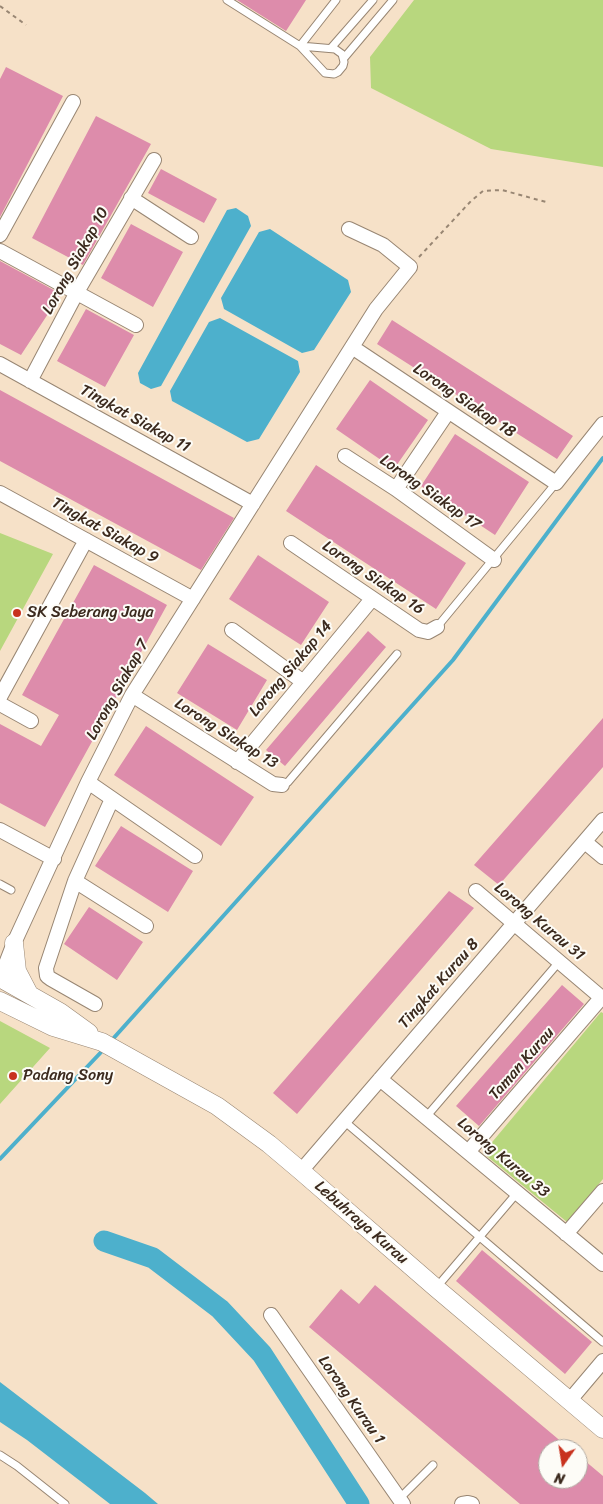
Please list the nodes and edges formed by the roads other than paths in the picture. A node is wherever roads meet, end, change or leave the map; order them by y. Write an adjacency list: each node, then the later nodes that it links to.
1 (227, 0): 5 (lane)
2 (336, 0): 5 (lane)
3 (373, 0): 6 (lane)
4 (393, 0): 7 (lane)
5 (300, 46): 6 (lane); 8 (lane)
6 (328, 49): 7 (lane); 8 (lane)
7 (344, 58): 8 (lane)
8 (320, 67)
9 (73, 102): 13 (street)
10 (154, 160): 11 (street, Lorong Siakap 10)
11 (131, 198): 14 (street); 16 (street, Lorong Siakap 10)
12 (349, 229): 18 (street, Lorong Siakap 7)
13 (0, 234)
14 (191, 237)
15 (0, 251): 16 (street)
16 (77, 292): 17 (street); 20 (street, Lorong Siakap 10)
17 (136, 325)
18 (352, 347): 21 (street, Lorong Siakap 18); 27 (street, Lorong Siakap 7)
19 (0, 364): 20 (street, Tingkat Siakap 11)
20 (30, 381): 27 (street, Tingkat Siakap 11)
21 (448, 412): 24 (street, Lorong Siakap 18); 25 (street)
22 (603, 424): 24 (street)
23 (345, 456): 25 (street, Lorong Siakap 17)
24 (556, 483): 30 (lane)
25 (396, 489): 30 (street, Lorong Siakap 17)
26 (0, 493): 28 (street, Tingkat Siakap 9)
27 (253, 504): 31 (street, Lorong Siakap 7)
28 (86, 540): 31 (street, Tingkat Siakap 9); 38 (street)
29 (291, 543): 32 (street, Lorong Siakap 16)
30 (494, 560): 33 (lane)
31 (193, 599): 37 (street, Lorong Siakap 7)
32 (372, 599): 33 (street, Lorong Siakap 16); 36 (street, Lorong Siakap 14)
33 (437, 626)
34 (232, 630): 36 (street)
35 (397, 654): 43 (lane, Lorong Siakap 13)
36 (302, 681): 41 (street, Lorong Siakap 14)
37 (132, 695): 41 (street, Lorong Siakap 13); 42 (street, Lorong Siakap 7)
38 (0, 697)
39 (0, 704): 40 (street)
40 (31, 721)
41 (237, 762): 43 (street, Lorong Siakap 13)
42 (88, 782): 44 (street); 50 (street, Lorong Siakap 7)
43 (282, 785)
44 (112, 799): 48 (street); 51 (street)
45 (603, 820): 47 (street, Tingkat Kurau 8)
46 (0, 830): 50 (street)
47 (585, 842): 49 (street); 55 (street, Tingkat Kurau 8)
48 (195, 856)
49 (603, 857)
50 (54, 859): 57 (street, Lorong Siakap 7)
51 (75, 881): 56 (street); 63 (street)
52 (0, 884): 53 (lane)
53 (11, 890)
54 (476, 891): 55 (street, Lorong Kurau 31)
55 (514, 924): 58 (street, Lorong Kurau 31); 65 (street, Tingkat Kurau 8)
56 (146, 926)
57 (7, 948): 59 (street, Lorong Siakap 7); 60 (street)
58 (559, 962): 61 (street, Lorong Kurau 31); 66 (lane)
59 (0, 979): 60 (street, Lebuhraya Kurau)
60 (29, 995): 64 (street, Lebuhraya Kurau)
61 (602, 999): 68 (street, Taman Kurau)
62 (0, 1001): 64 (street, Lebuhraya Kurau)
63 (95, 1004)
64 (101, 1042): 69 (street, Lebuhraya Kurau)
65 (380, 1079): 66 (street, Lorong Kurau 33); 67 (street, Tingkat Kurau 8)
66 (426, 1117): 68 (street, Lorong Kurau 33)
67 (344, 1121): 69 (street, Tingkat Kurau 8); 73 (lane)
68 (468, 1152): 71 (street, Lorong Kurau 33)
69 (302, 1171): 75 (street, Lebuhraya Kurau)
70 (603, 1191): 72 (street)
71 (517, 1193): 72 (street, Lorong Kurau 33); 73 (lane)
72 (566, 1234): 74 (street, Lorong Kurau 33)
73 (480, 1236): 75 (lane); 77 (lane)
74 (603, 1264)
75 (436, 1288): 79 (street, Lebuhraya Kurau)
76 (271, 1315): 83 (street, Lorong Kurau 1)
77 (603, 1342)
78 (603, 1361): 79 (street)
79 (570, 1400): 80 (street, Lebuhraya Kurau)
80 (603, 1429)
81 (0, 1455): 84 (lane)
82 (433, 1465): 83 (lane)
83 (401, 1501)
84 (65, 1504)
85 (462, 1504): 86 (street)
86 (472, 1504)

